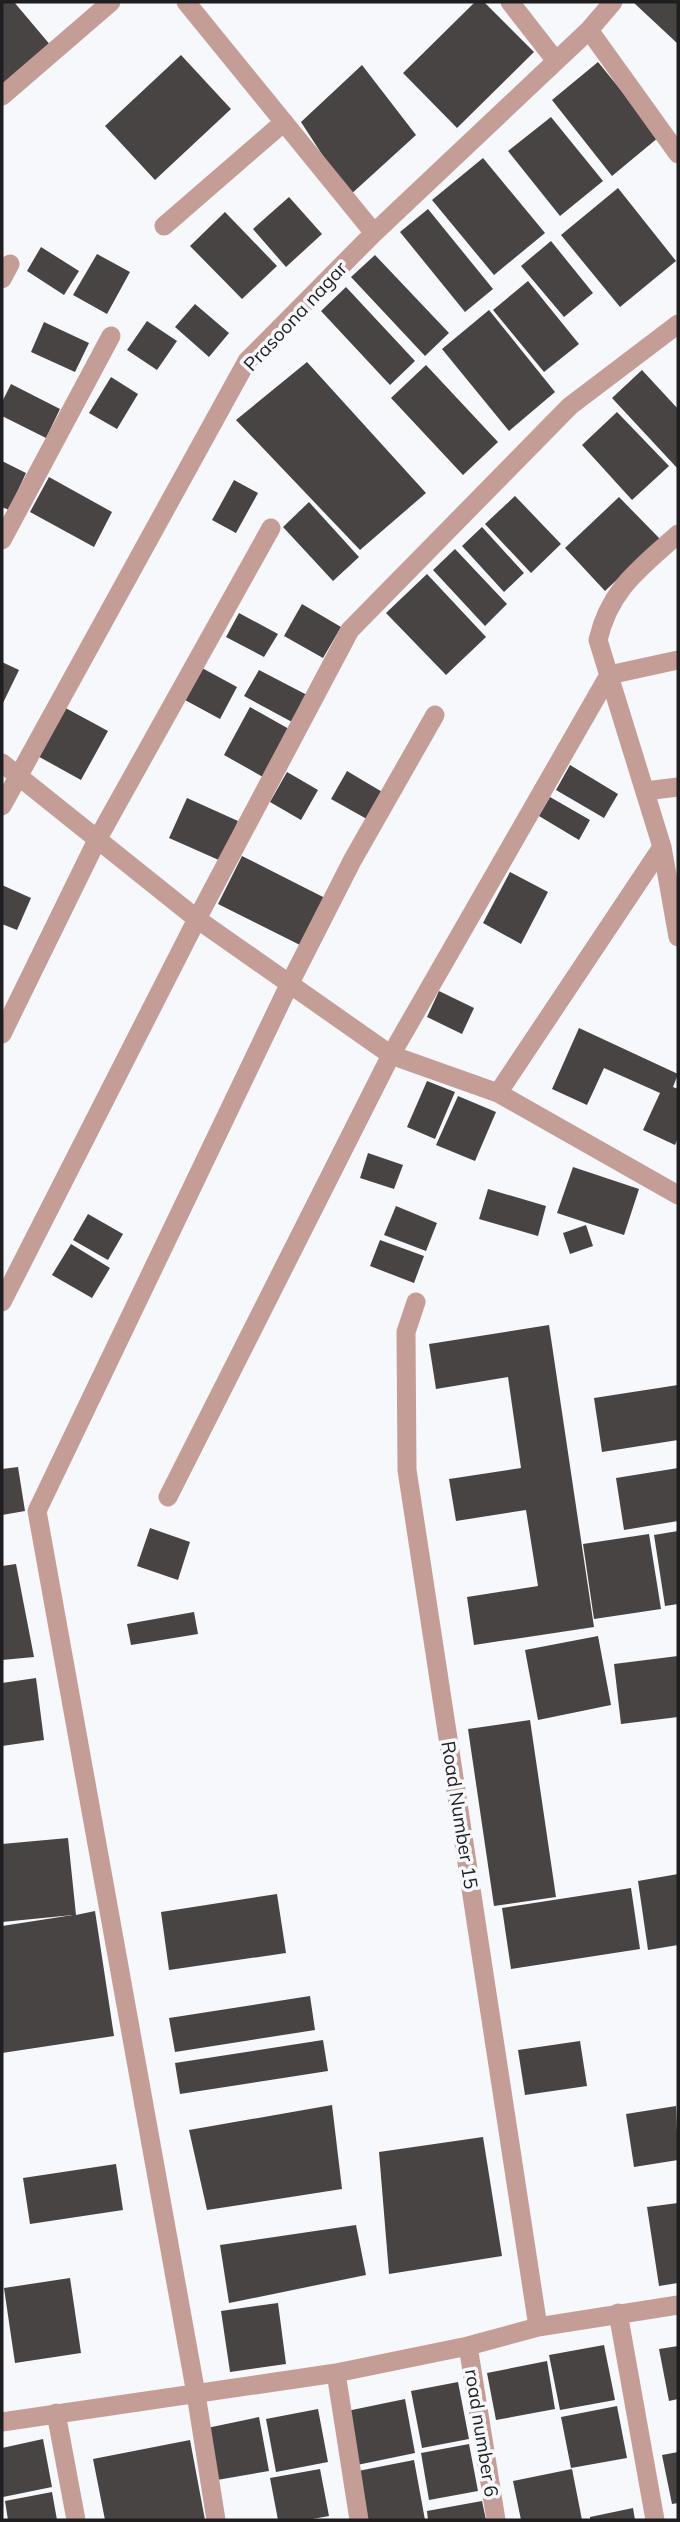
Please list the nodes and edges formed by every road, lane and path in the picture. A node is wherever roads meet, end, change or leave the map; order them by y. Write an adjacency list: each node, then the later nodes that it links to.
1 (111, 2): 7 (street)
2 (186, 2): 8 (street)
3 (510, 2): 6 (street)
4 (613, 2): 5 (street, Prasoona nagar)
5 (589, 30): 6 (street, Prasoona nagar); 9 (street)
6 (556, 61): 11 (street, Prasoona nagar)
7 (2, 96)
8 (284, 122): 10 (street); 11 (street)
9 (678, 153)
10 (164, 226)
11 (374, 233): 20 (street, Prasoona nagar)
12 (678, 324): 26 (street)
13 (111, 336): 16 (street)
14 (271, 528): 24 (street)
15 (678, 534): 18 (street)
16 (2, 540)
17 (678, 660): 18 (street)
18 (609, 676): 22 (street); 30 (street)
19 (435, 715): 28 (street)
20 (10, 768): 23 (street, Prasoona nagar); 24 (street)
21 (678, 787): 22 (street)
22 (645, 791): 25 (street)
23 (2, 806)
24 (97, 840): 26 (street); 29 (street)
25 (662, 847): 27 (street); 31 (street)
26 (197, 919): 28 (street); 33 (street)
27 (678, 937)
28 (289, 985): 30 (street); 41 (street)
29 (2, 1034)
30 (391, 1055): 31 (street); 35 (street)
31 (498, 1093): 32 (street)
32 (678, 1195)
33 (2, 1302)
34 (416, 1302): 38 (street, Road Number 15)
35 (168, 1497)
36 (678, 2305): 37 (street)
37 (618, 2313): 38 (street); 48 (street)
38 (538, 2327): 39 (street)
39 (468, 2346): 40 (street); 47 (street, road number 6)
40 (336, 2373): 41 (street); 46 (street)
41 (196, 2394): 42 (street); 45 (street)
42 (56, 2413): 43 (street); 44 (street)
43 (2, 2422)
44 (76, 2520)
45 (216, 2520)
46 (359, 2520)
47 (496, 2520)
48 (655, 2520)

